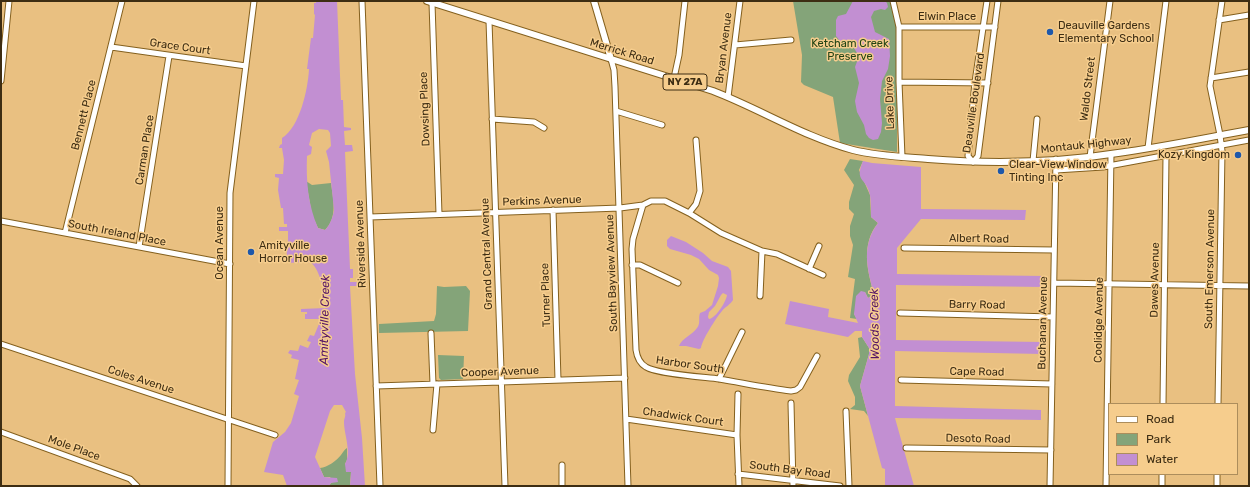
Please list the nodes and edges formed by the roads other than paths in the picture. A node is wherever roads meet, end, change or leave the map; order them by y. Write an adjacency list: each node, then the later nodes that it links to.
1 (9, 1): 30 (street)
2 (122, 1): 23 (street, Bennett Place)
3 (254, 1): 26 (street, Ocean Avenue)
4 (362, 1): 62 (street, Riverside Avenue)
5 (594, 1): 25 (main road)
6 (685, 1): 28 (street)
7 (740, 1): 22 (street, Bryan Avenue)
8 (893, 1): 18 (street, Lake Drive)
9 (987, 1): 19 (street, Deauville Boulevard)
10 (998, 1): 20 (street, Deauville Boulevard)
11 (1110, 1): 50 (street, Waldo Street)
12 (1166, 1): 45 (street)
13 (1222, 1): 16 (street, South Emerson Avenue)
14 (429, 2): 17 (main road, Merrick Road / NY 27A); 61 (street, Dowsing Place)
15 (1249, 15): 16 (street)
16 (1219, 20): 29 (street, South Emerson Avenue)
17 (489, 21): 25 (main road, Merrick Road / NY 27A); 36 (street, Grand Central Avenue)
18 (899, 27): 19 (street, Elwin Place); 31 (street, Lake Drive)
19 (983, 27): 20 (street, Elwin Place); 32 (street, Deauville Boulevard)
20 (995, 27): 33 (street, Deauville Boulevard)
21 (791, 40): 22 (street)
22 (735, 45): 34 (street, Bryan Avenue)
23 (111, 47): 24 (street, Grace Court); 64 (street, Bennett Place)
24 (169, 56): 26 (street, Grace Court); 66 (street, Carman Place)
25 (611, 59): 28 (main road, Merrick Road / NY 27A); 35 (street, South Bayview Avenue)
26 (246, 66): 70 (street, Ocean Avenue)
27 (1249, 72): 29 (street)
28 (674, 78): 34 (main road, Merrick Road / NY 27A)
29 (1211, 78): 41 (street, South Emerson Avenue)
30 (1, 81)
31 (899, 82): 32 (street); 49 (street, Lake Drive)
32 (975, 82): 33 (street); 53 (street, Deauville Boulevard)
33 (988, 83): 53 (street, Deauville Boulevard)
34 (728, 97): 46 (main road, Merrick Road)
35 (616, 111): 38 (street); 57 (street, South Bayview Avenue)
36 (492, 119): 39 (street); 59 (street, Grand Central Avenue)
37 (1036, 119): 52 (street)
38 (662, 124)
39 (544, 128)
40 (1249, 130): 41 (main road, Montauk Highway)
41 (1220, 135): 44 (street, South Emerson Avenue); 45 (main road, Montauk Highway)
42 (696, 140): 60 (street)
43 (1249, 140): 44 (street)
44 (1222, 145): 48 (street); 78 (street, South Emerson Avenue)
45 (1148, 148): 47 (main road, Montauk Highway)
46 (876, 154): 49 (main road, Montauk Highway)
47 (1111, 154): 50 (main road, Montauk Highway); 54 (street, Coolidge Avenue)
48 (1166, 156): 54 (street); 77 (street, Dawes Avenue)
49 (902, 157): 53 (main road, Montauk Highway)
50 (1090, 157): 51 (main road, Montauk Highway)
51 (1056, 159): 52 (main road, Montauk Highway); 55 (street, Buchanan Avenue)
52 (1033, 161): 53 (main road, Montauk Highway)
53 (973, 162)
54 (1111, 165): 55 (street); 76 (street, Coolidge Avenue)
55 (1056, 170): 68 (street, Buchanan Avenue)
56 (643, 205): 57 (street, Perkins Avenue); 60 (street, Perkins Avenue); 71 (street, Harbor South)
57 (620, 208): 58 (street, Perkins Avenue); 87 (street, South Bayview Avenue)
58 (553, 210): 59 (street, Perkins Avenue); 89 (street, Turner Place)
59 (495, 212): 61 (street, Perkins Avenue); 91 (street, Grand Central Avenue)
60 (689, 213): 69 (street, Perkins Avenue)
61 (439, 214): 62 (street, Perkins Avenue)
62 (370, 217): 94 (street, Riverside Avenue)
63 (1, 221): 64 (street, South Ireland Place)
64 (65, 233): 66 (street, South Ireland Place)
65 (819, 246): 72 (street)
66 (139, 247): 70 (street, South Ireland Place)
67 (904, 248): 68 (street, Albert Road)
68 (1054, 250): 75 (street, Buchanan Avenue)
69 (762, 251): 72 (street, Perkins Avenue); 80 (street)
70 (230, 264): 100 (street, Ocean Avenue)
71 (632, 265): 74 (street); 88 (street, Harbor South)
72 (809, 269): 73 (street, Perkins Avenue)
73 (823, 275)
74 (678, 283)
75 (1054, 283): 76 (street); 82 (street, Buchanan Avenue)
76 (1109, 284): 77 (street); 123 (street, Coolidge Avenue)
77 (1165, 285): 78 (street); 97 (street, Dawes Avenue)
78 (1220, 286): 79 (street); 98 (street, South Emerson Avenue)
79 (1249, 286)
80 (760, 296)
81 (900, 313): 82 (street, Barry Road)
82 (1053, 317): 93 (street, Buchanan Avenue)
83 (742, 332): 88 (street)
84 (431, 333): 92 (street)
85 (1, 344): 100 (street, Coles Avenue)
86 (817, 356): 88 (street, Harbor South)
87 (625, 378): 89 (street, Cooper Avenue); 101 (street, South Bayview Avenue)
88 (720, 379)
89 (558, 380): 91 (street, Cooper Avenue)
90 (901, 380): 93 (street, Cape Road)
91 (502, 382): 92 (street, Cooper Avenue); 116 (street, Grand Central Avenue)
92 (435, 384): 94 (street, Cooper Avenue); 102 (street)
93 (1052, 384): 107 (street, Buchanan Avenue)
94 (376, 386): 115 (street, Riverside Avenue)
95 (738, 394): 105 (street)
96 (791, 403): 112 (street)
97 (1163, 403)
98 (1218, 403)
99 (846, 412): 121 (street)
100 (229, 419): 104 (street, Coles Avenue); 114 (street, Ocean Avenue)
101 (626, 419): 105 (street, Chadwick Court); 118 (street, South Bayview Avenue)
102 (433, 430)
103 (1, 432): 113 (street, Mole Place)
104 (275, 435)
105 (737, 435): 109 (street)
106 (906, 448): 107 (street, Desoto Road)
107 (1051, 450): 122 (street, Buchanan Avenue)
108 (562, 465): 117 (street)
109 (738, 474): 112 (street, South Bay Road); 119 (street)
110 (1162, 475): 124 (street)
111 (1217, 475): 125 (street)
112 (793, 483): 120 (street, South Bay Road)
113 (137, 486)
114 (228, 486)
115 (380, 486)
116 (505, 486)
117 (562, 486)
118 (628, 486)
119 (738, 486)
120 (840, 486)
121 (849, 486)
122 (1050, 486)
123 (1106, 486)
124 (1162, 486)
125 (1217, 486)

